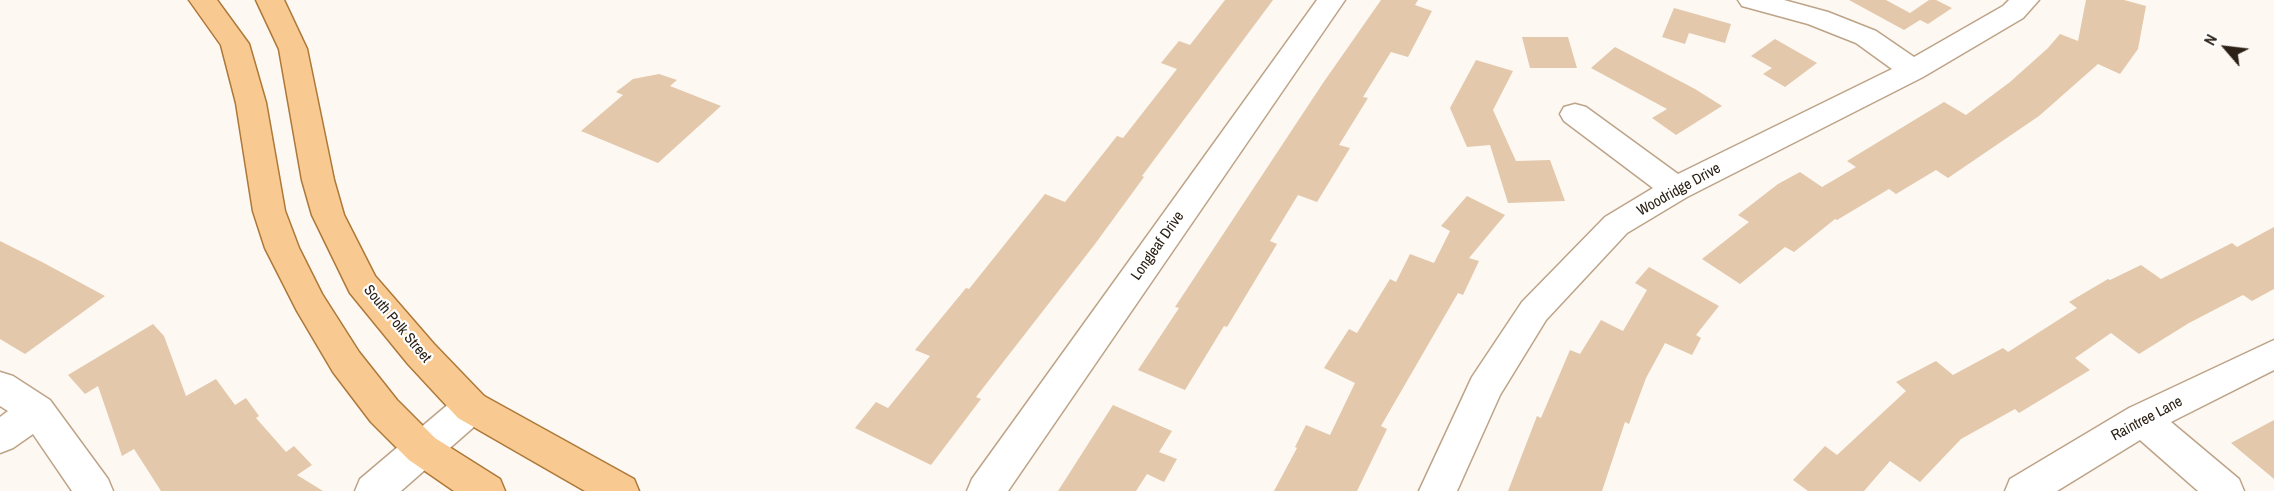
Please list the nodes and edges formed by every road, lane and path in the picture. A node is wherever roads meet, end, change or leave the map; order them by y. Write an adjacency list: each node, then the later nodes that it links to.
1 (203, 0): 15 (main road)
2 (270, 0): 11 (main road, South Polk Street)
3 (1330, 0): 20 (street, Longleaf Drive)
4 (1752, 0): 6 (street)
5 (2025, 0): 6 (street, Woodridge Drive)
6 (1913, 70): 8 (street, Woodridge Drive)
7 (1575, 114): 8 (street)
8 (1676, 189): 21 (street, Woodridge Drive)
9 (2274, 354): 13 (street, Raintree Lane)
10 (0, 387): 12 (street)
11 (471, 407): 15 (street); 19 (main road, South Polk Street)
12 (37, 411): 14 (street); 16 (street)
13 (2142, 419): 22 (street, Raintree Lane); 23 (street)
14 (0, 437)
15 (422, 449): 17 (street); 18 (main road)
16 (94, 491)
17 (374, 491)
18 (486, 491)
19 (620, 491)
20 (986, 491)
21 (1438, 491)
22 (2024, 491)
23 (2225, 491)

